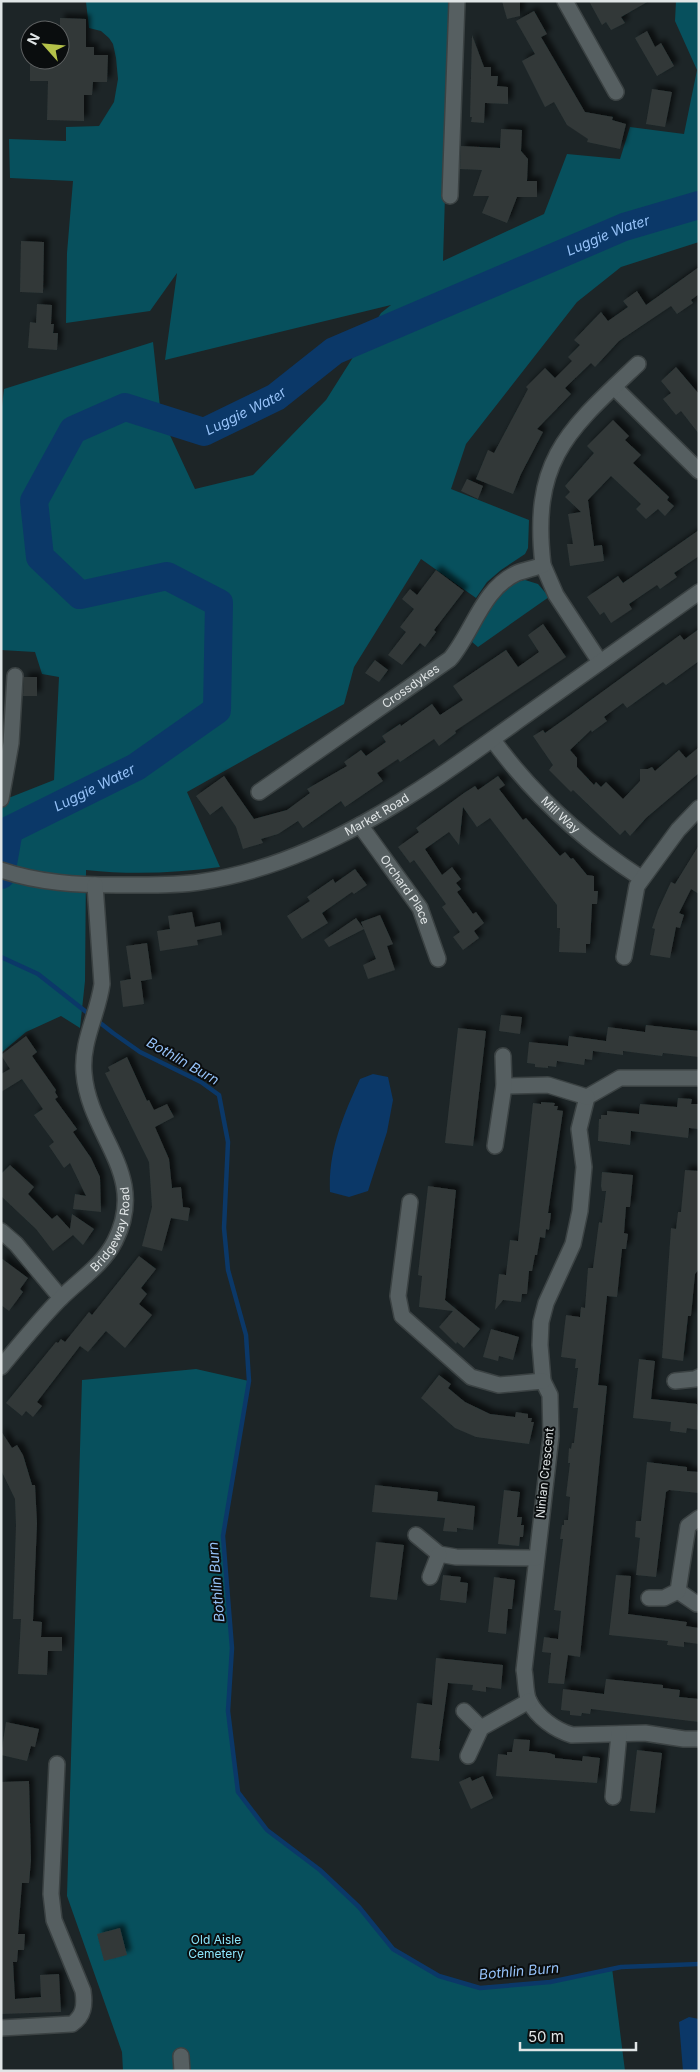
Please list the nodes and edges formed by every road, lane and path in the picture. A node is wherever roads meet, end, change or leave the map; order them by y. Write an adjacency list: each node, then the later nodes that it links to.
1 (457, 1): 4 (street)
2 (565, 1): 3 (street)
3 (616, 92)
4 (450, 196)
5 (638, 364): 6 (street)
6 (614, 387): 7 (street); 8 (street)
7 (699, 471)
8 (543, 565): 10 (street); 13 (street, Crossdykes)
9 (699, 592): 10 (street, Market Road)
10 (600, 662): 12 (street, Market Road)
11 (15, 676): 14 (street)
12 (492, 740): 16 (street, Market Road); 18 (street, Mill Way)
13 (259, 792)
14 (1, 799)
15 (699, 808): 18 (street)
16 (360, 825): 19 (street, Market Road); 21 (street, Orchard Place)
17 (6, 871): 19 (street, Market Road)
18 (641, 878): 20 (street)
19 (95, 885): 29 (street, Bridgeway Road)
20 (624, 958)
21 (438, 959)
22 (503, 1056): 24 (street)
23 (699, 1078): 25 (street)
24 (504, 1086): 25 (street); 26 (street)
25 (587, 1097): 32 (street, Ninian Crescent)
26 (495, 1146)
27 (410, 1202): 32 (street)
28 (1, 1230): 29 (street)
29 (61, 1298): 30 (street, Bridgeway Road)
30 (1, 1367)
31 (699, 1377): 33 (street)
32 (543, 1381): 37 (street, Ninian Crescent)
33 (675, 1381)
34 (699, 1518): 39 (street)
35 (416, 1535): 36 (street)
36 (439, 1554): 37 (street); 38 (street)
37 (536, 1558): 42 (street, Ninian Crescent)
38 (430, 1577)
39 (678, 1591): 40 (street); 41 (street)
40 (649, 1598)
41 (697, 1604)
42 (529, 1701): 44 (street); 45 (street, Ninian Crescent)
43 (464, 1711): 44 (street)
44 (481, 1728): 47 (street)
45 (619, 1734): 46 (street, Ninian Crescent); 49 (street)
46 (699, 1739)
47 (468, 1756)
48 (57, 1764): 50 (street)
49 (613, 1797)
50 (1, 2028)

